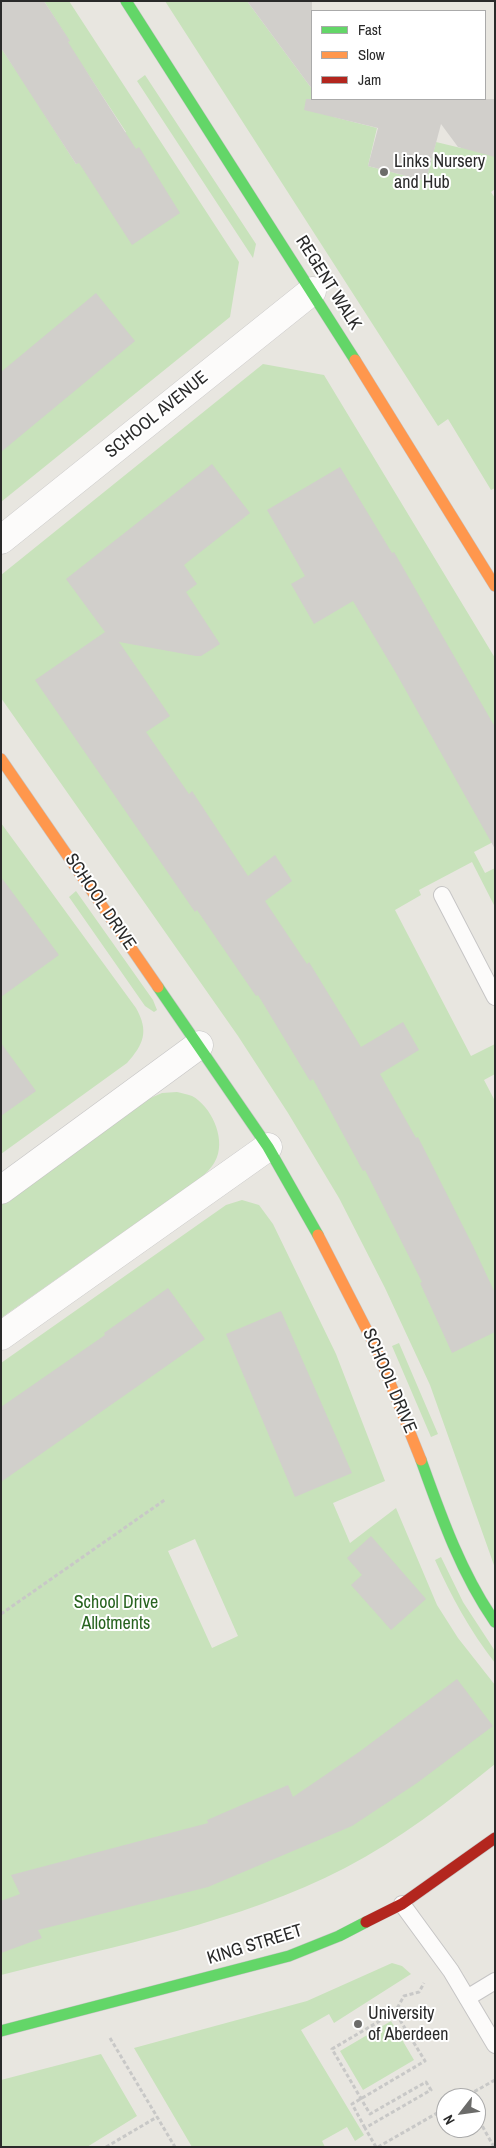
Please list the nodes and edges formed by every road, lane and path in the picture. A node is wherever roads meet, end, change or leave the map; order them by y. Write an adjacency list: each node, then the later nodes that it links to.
1 (126, 1): 2 (street, REGENT WALK)
2 (312, 291): 3 (street, SCHOOL AVENUE); 4 (street, REGENT WALK)
3 (1, 540)
4 (495, 586)
5 (1, 759): 8 (street, SCHOOL DRIVE)
6 (442, 895): 7 (lane)
7 (495, 997)
8 (199, 1046): 9 (street, SCHOOL DRIVE); 10 (street)
9 (268, 1148): 11 (street); 14 (street, SCHOOL DRIVE)
10 (1, 1190)
11 (1, 1336)
12 (166, 1499): 13 (path)
13 (1, 1614)
14 (495, 1622)
15 (495, 1838): 16 (street, KING STREET)
16 (402, 1904): 17 (lane); 21 (street, KING STREET)
17 (441, 1957): 19 (lane); 20 (path)
18 (495, 1980): 19 (lane)
19 (467, 1998): 22 (lane)
20 (395, 2012): 26 (path); 26 (path)
21 (1, 2031)
22 (495, 2045)
23 (122, 2060): 28 (path)
24 (495, 2080): 25 (path)
25 (482, 2088)
26 (361, 2099): 29 (path); 29 (path)
27 (436, 2114): 33 (path)
28 (157, 2117): 31 (path); 32 (path)
29 (365, 2128): 33 (path)
30 (486, 2133): 34 (path)
31 (106, 2147)
32 (175, 2147)
33 (377, 2147)
34 (494, 2147)

